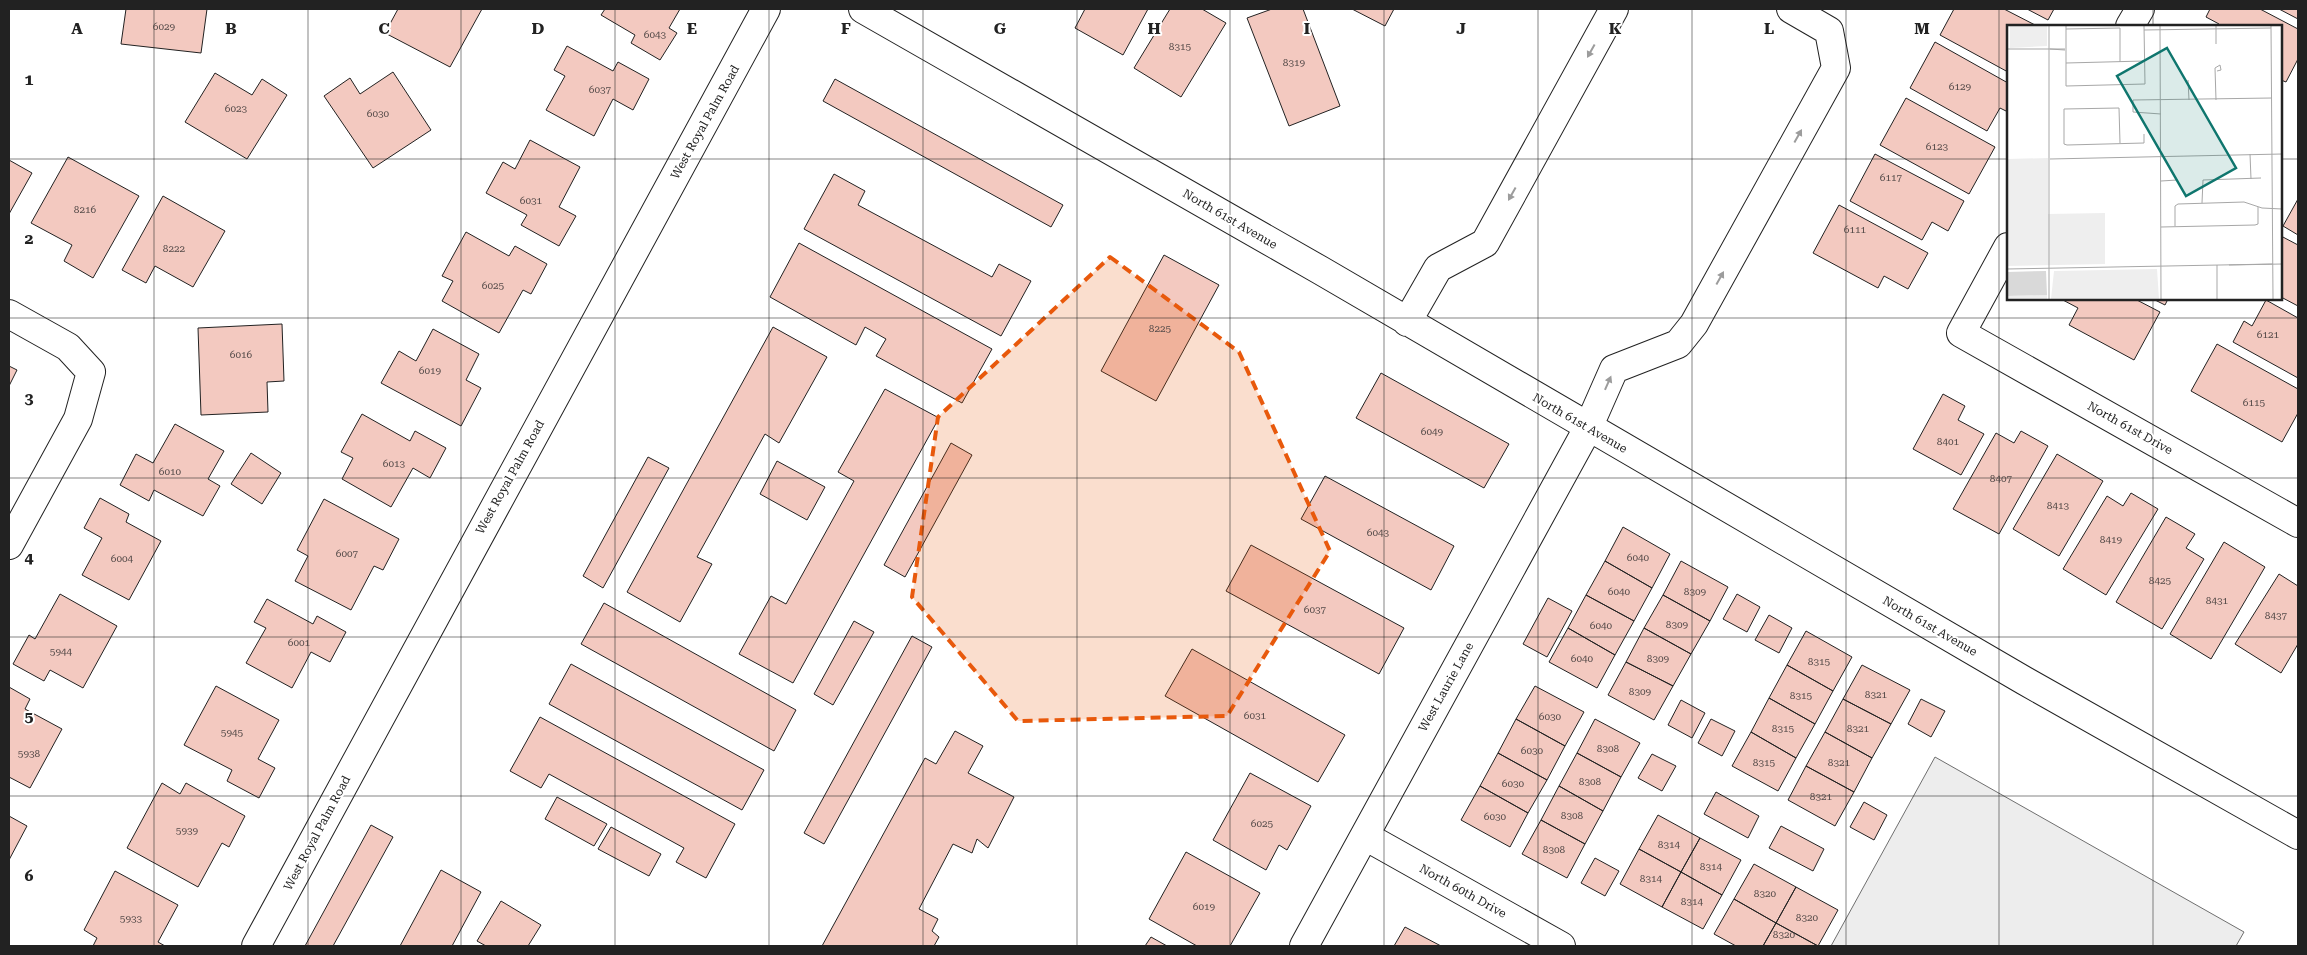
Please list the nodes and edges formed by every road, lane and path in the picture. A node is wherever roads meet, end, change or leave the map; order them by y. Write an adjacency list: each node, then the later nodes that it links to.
1 (766, 9): 15 (street, West Royal Palm Road)
2 (863, 9): 9 (street, North 61st Avenue)
3 (1614, 9): 9 (street, one-way to 9)
4 (1791, 9): 10 (street, West Laurie Lane, one-way to 4)
5 (2140, 9): 6 (street)
6 (2131, 25)
7 (2007, 249): 11 (street, North 61st Drive)
8 (9, 314): 12 (street)
9 (1407, 322): 10 (street, North 61st Avenue)
10 (1588, 428): 13 (street, North 61st Avenue); 14 (street, West Laurie Lane)
11 (2298, 523)
12 (9, 546)
13 (2298, 835)
14 (1365, 836): 16 (street, West Laurie Lane); 17 (street, North 60th Drive)
15 (256, 946)
16 (1304, 946)
17 (1562, 946)

